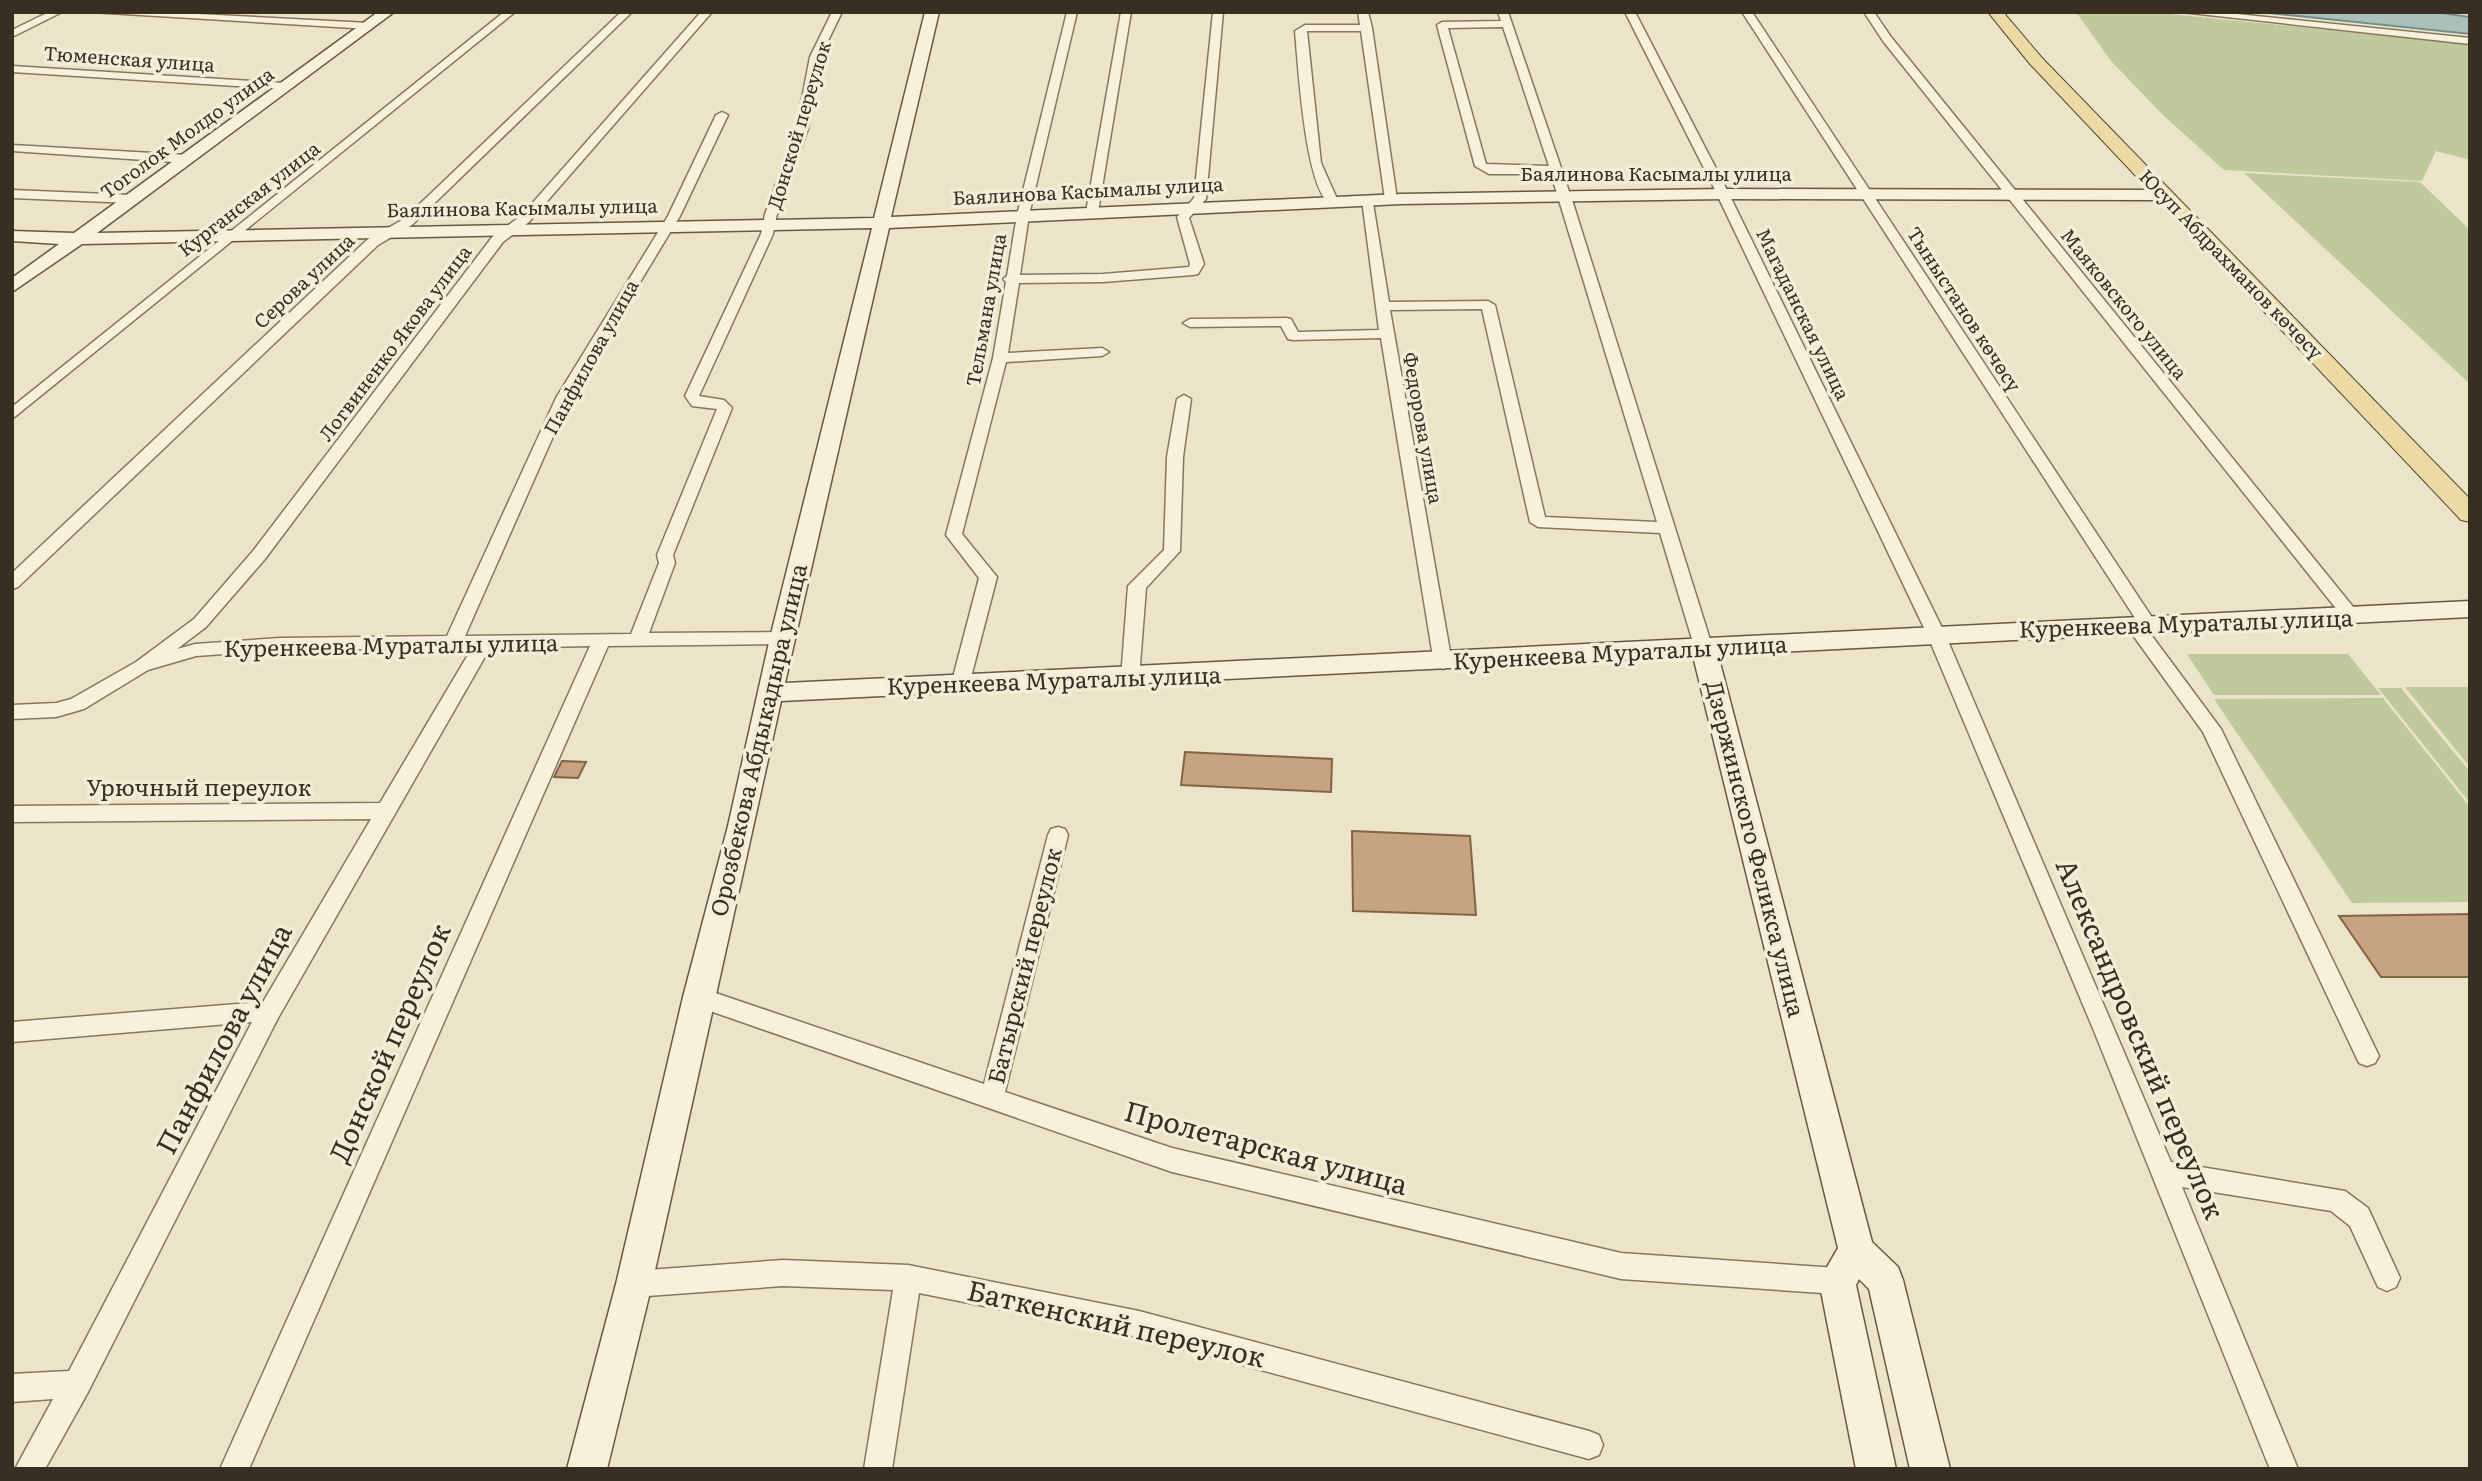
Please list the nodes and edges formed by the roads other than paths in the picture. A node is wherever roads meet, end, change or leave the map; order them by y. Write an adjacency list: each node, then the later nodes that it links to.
1 (57, 12): 21 (street)
2 (96, 12): 19 (street)
3 (387, 12): 19 (street, Тоголок Молдо улица)
4 (510, 12): 47 (street, Курганская улица)
5 (627, 12): 46 (street, Серова улица)
6 (707, 12): 45 (street, Логвиненко Якова улица)
7 (837, 12): 43 (street, Донской переулок)
8 (932, 12): 42 (street, Орозбекова Абдыкадыра улица)
9 (1072, 12): 41 (street, Тельмана улица)
10 (1126, 12): 40 (street)
11 (1218, 12): 39 (street)
12 (1363, 12): 20 (street)
13 (1630, 12): 30 (street, Магаданская улица)
14 (1747, 12): 31 (street, Тыныстанов көчөсү)
15 (1869, 12): 32 (street, Маяковского улица)
16 (1995, 12): 34 (main road, Юсуп Абдрахманов көчөсү)
17 (2186, 12): 22 (street)
18 (1505, 18): 28 (street, Дзержинского Феликса улица); 28 (street, Дзержинского Феликса улица)
19 (369, 26): 24 (street, Тоголок Молдо улица)
20 (1367, 28): 36 (street); 38 (street)
21 (12, 34)
22 (2470, 41)
23 (15, 71): 24 (street, Тюменская улица)
24 (286, 86): 27 (street, Тоголок Молдо улица)
25 (722, 115): 44 (street, Панфилова улица)
26 (12, 148): 27 (street)
27 (188, 159): 35 (street, Тоголок Молдо улица)
28 (1554, 170): 33 (street, Дзержинского Феликса улица)
29 (12, 194): 35 (street)
30 (1724, 194): 31 (street, Баялинова Касымалы улица); 33 (street, Баялинова Касымалы улица); 65 (street, Магаданская улица)
31 (1866, 194): 32 (street, Баялинова Касымалы улица); 64 (street, Тыныстанов көчөсү)
32 (2011, 194): 34 (street, Баялинова Касымалы улица); 63 (street, Маяковского улица)
33 (1564, 195): 36 (street, Баялинова Касымалы улица); 60 (street, Дзержинского Феликса улица)
34 (2166, 195): 59 (main road, Юсуп Абдрахманов көчөсү)
35 (132, 199): 49 (street, Тоголок Молдо улица)
36 (1391, 199): 37 (street, Баялинова Касымалы улица)
37 (1368, 200): 38 (street, Баялинова Касымалы улица); 52 (street, Федорова улица)
38 (1332, 201): 39 (street, Баялинова Касымалы улица)
39 (1192, 208): 40 (street, Баялинова Касымалы улица); 50 (street)
40 (1092, 212): 41 (street, Баялинова Касымалы улица)
41 (1023, 215): 42 (street, Баялинова Касымалы улица); 50 (street, Тельмана улица)
42 (883, 222): 43 (street, Баялинова Касымалы улица); 66 (street, Орозбекова Абдыкадыра улица)
43 (769, 225): 44 (street, Баялинова Касымалы улица); 68 (street, Донской переулок)
44 (665, 227): 45 (street, Баялинова Касымалы улица); 69 (street, Панфилова улица)
45 (513, 230): 46 (street, Баялинова Касымалы улица); 73 (street, Логвиненко Якова улица)
46 (389, 232): 47 (street, Баялинова Касымалы улица); 61 (street, Серова улица)
47 (237, 235): 49 (street, Баялинова Касымалы улица); 58 (street, Курганская улица)
48 (12, 236): 49 (street, Баялинова Касымалы улица)
49 (79, 238): 51 (street, Тоголок Молдо улица)
50 (1010, 279): 56 (street, Тельмана улица)
51 (12, 287)
52 (1383, 306): 54 (street, Федорова улица); 60 (street)
53 (1190, 323): 54 (street)
54 (1387, 334): 72 (street, Федорова улица)
55 (1102, 352): 56 (street)
56 (1000, 358): 75 (street, Тельмана улица)
57 (1184, 399): 74 (street)
58 (12, 415)
59 (2470, 514)
60 (1665, 528): 71 (street, Дзержинского Феликса улица)
61 (12, 583)
62 (2470, 609): 63 (street, Куренкеева Мураталы улица)
63 (2352, 617): 64 (street, Куренкеева Мураталы улица)
64 (2143, 627): 65 (street, Куренкеева Мураталы улица); 84 (street)
65 (1936, 634): 71 (street, Куренкеева Мураталы улица); 86 (street, Александровский переулок)
66 (782, 638): 68 (street, Куренкеева Мураталы улица); 76 (street, Орозбекова Абдыкадыра улица)
67 (601, 642): 68 (street, Куренкеева Мураталы улица); 70 (street, Куренкеева Мураталы улица); 95 (street, Донской переулок)
68 (637, 642)
69 (452, 644): 70 (street, Куренкеева Мураталы улица); 73 (street, Куренкеева Мураталы улица)
70 (483, 644): 78 (street, Панфилова улица)
71 (1704, 649): 72 (street, Куренкеева Мураталы улица); 87 (street, Дзержинского Феликса улица)
72 (1443, 663): 74 (street, Куренкеева Мураталы улица)
73 (142, 666): 77 (street, Куренкеева Мураталы улица)
74 (1130, 678): 75 (street, Куренкеева Мураталы улица)
75 (960, 685): 76 (street, Куренкеева Мураталы улица)
76 (770, 692): 81 (street, Орозбекова Абдыкадыра улица)
77 (12, 712)
78 (386, 811): 79 (street, Урючный переулок); 82 (street, Панфилова улица)
79 (12, 814)
80 (1058, 835): 85 (street, Батырский переулок)
81 (698, 997): 85 (street, Пролетарская улица); 90 (street, Орозбекова Абдыкадыра улица)
82 (270, 1012): 83 (street); 91 (street, Панфилова улица)
83 (12, 1032)
84 (2367, 1056)
85 (992, 1098): 87 (street, Пролетарская улица)
86 (2163, 1172): 89 (street); 100 (street, Александровский переулок)
87 (1847, 1266): 98 (street, Дзержинского Феликса улица); 99 (street)
88 (908, 1278): 90 (street, Баткенский переулок); 93 (street, Баткенский переулок); 97 (street)
89 (2387, 1278)
90 (634, 1284): 96 (street, Орозбекова Абдыкадыра улица)
91 (77, 1384): 92 (street); 94 (street, Панфилова улица)
92 (12, 1388)
93 (1589, 1445)
94 (29, 1469)
95 (234, 1469)
96 (587, 1469)
97 (877, 1469)
98 (1876, 1469)
99 (1930, 1469)
100 (2284, 1469)

